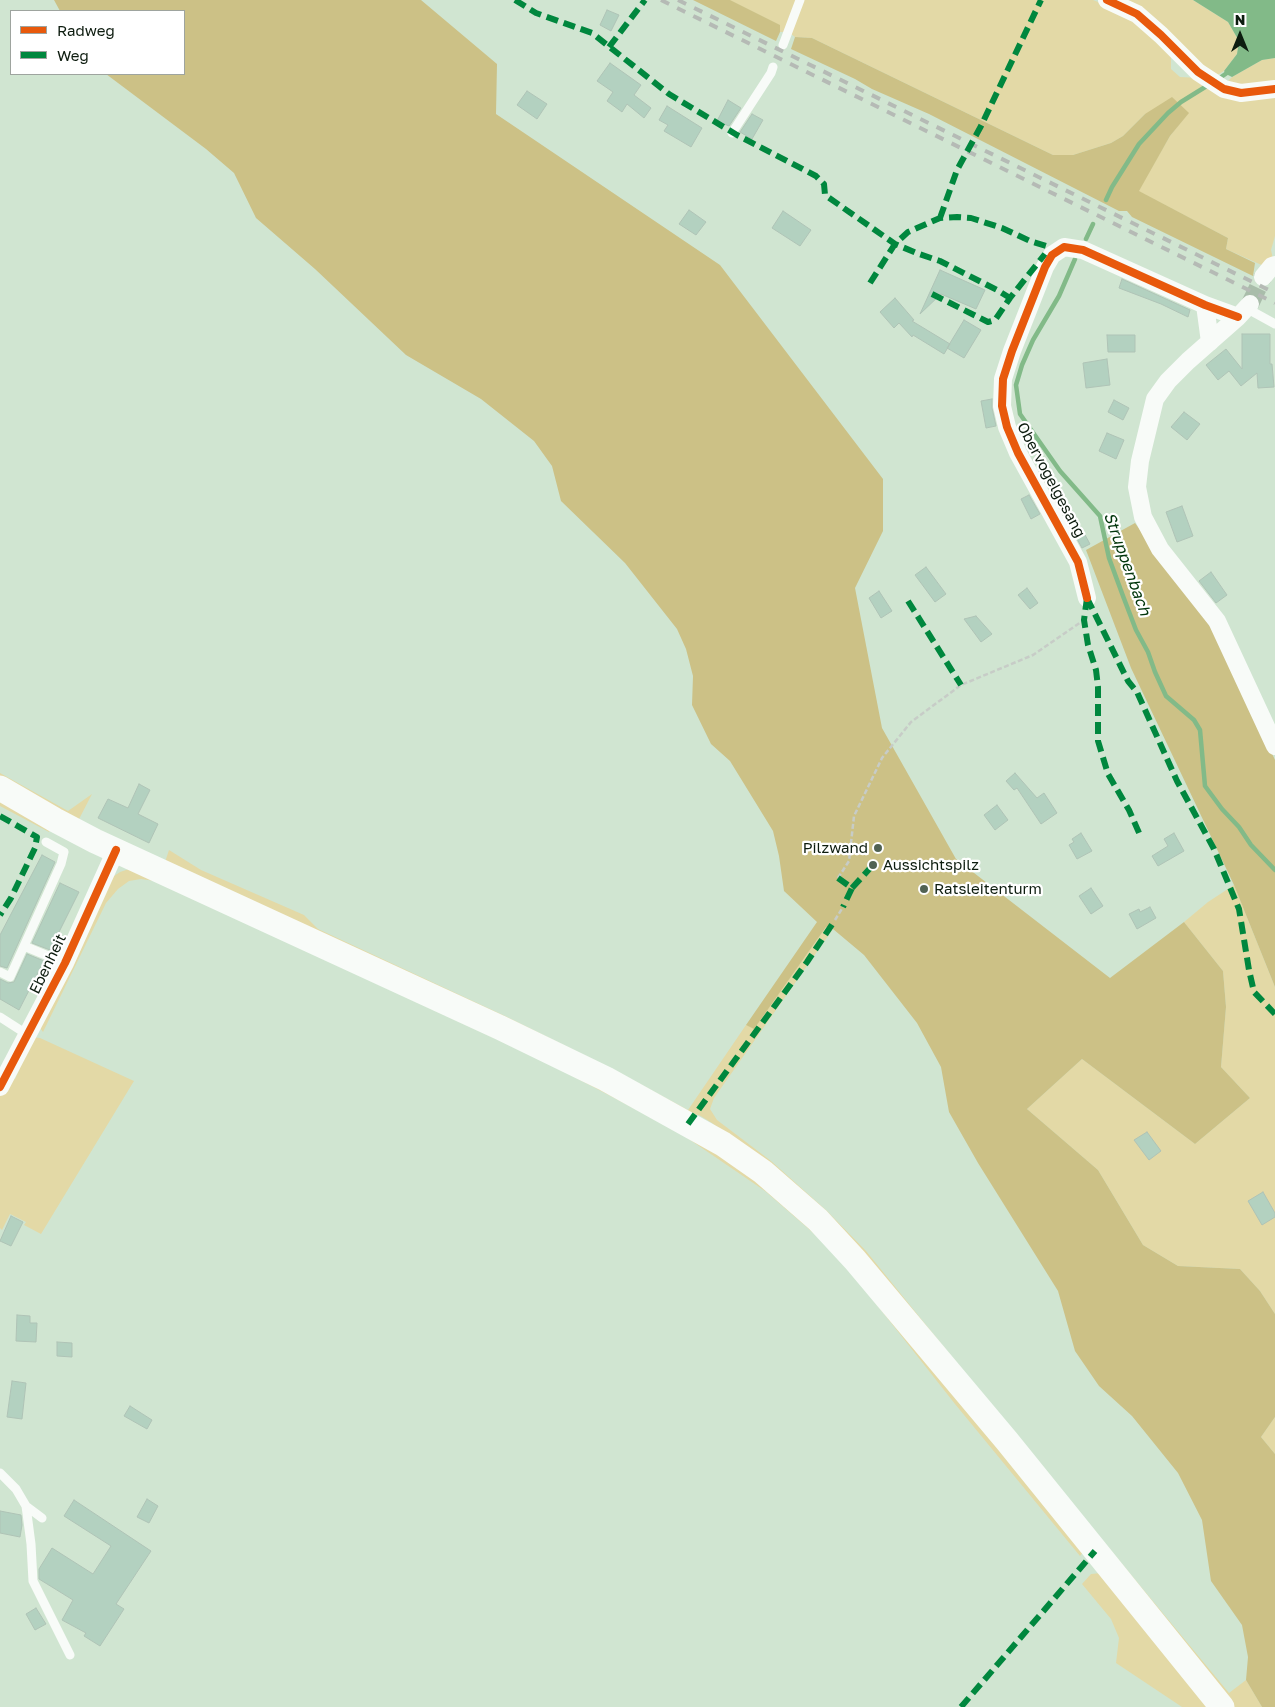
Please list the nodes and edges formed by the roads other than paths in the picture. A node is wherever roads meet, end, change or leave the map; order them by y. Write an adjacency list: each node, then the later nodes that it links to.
1 (800, 0): 3 (lane)
2 (1107, 0): 5 (street)
3 (783, 45)
4 (773, 67): 6 (lane)
5 (1275, 88)
6 (732, 133)
7 (1205, 305): 8 (street, Obervogelgesang); 10 (street); 11 (street, Obervogelgesang)
8 (1245, 310): 9 (lane); 10 (street)
9 (1275, 324)
10 (1210, 342): 12 (street)
11 (1087, 598)
12 (1275, 746)
13 (0, 788): 15 (main road)
14 (46, 842): 16 (lane)
15 (116, 850): 17 (street, Ebenheit); 26 (main road)
16 (24, 946): 17 (lane); 18 (lane)
17 (65, 963): 20 (street, Ebenheit)
18 (0, 972)
19 (0, 1017): 20 (lane)
20 (28, 1035): 21 (street, Ebenheit)
21 (0, 1087)
22 (0, 1473): 23 (lane)
23 (26, 1506): 24 (lane); 25 (lane)
24 (42, 1518)
25 (70, 1655)
26 (1222, 1707)

